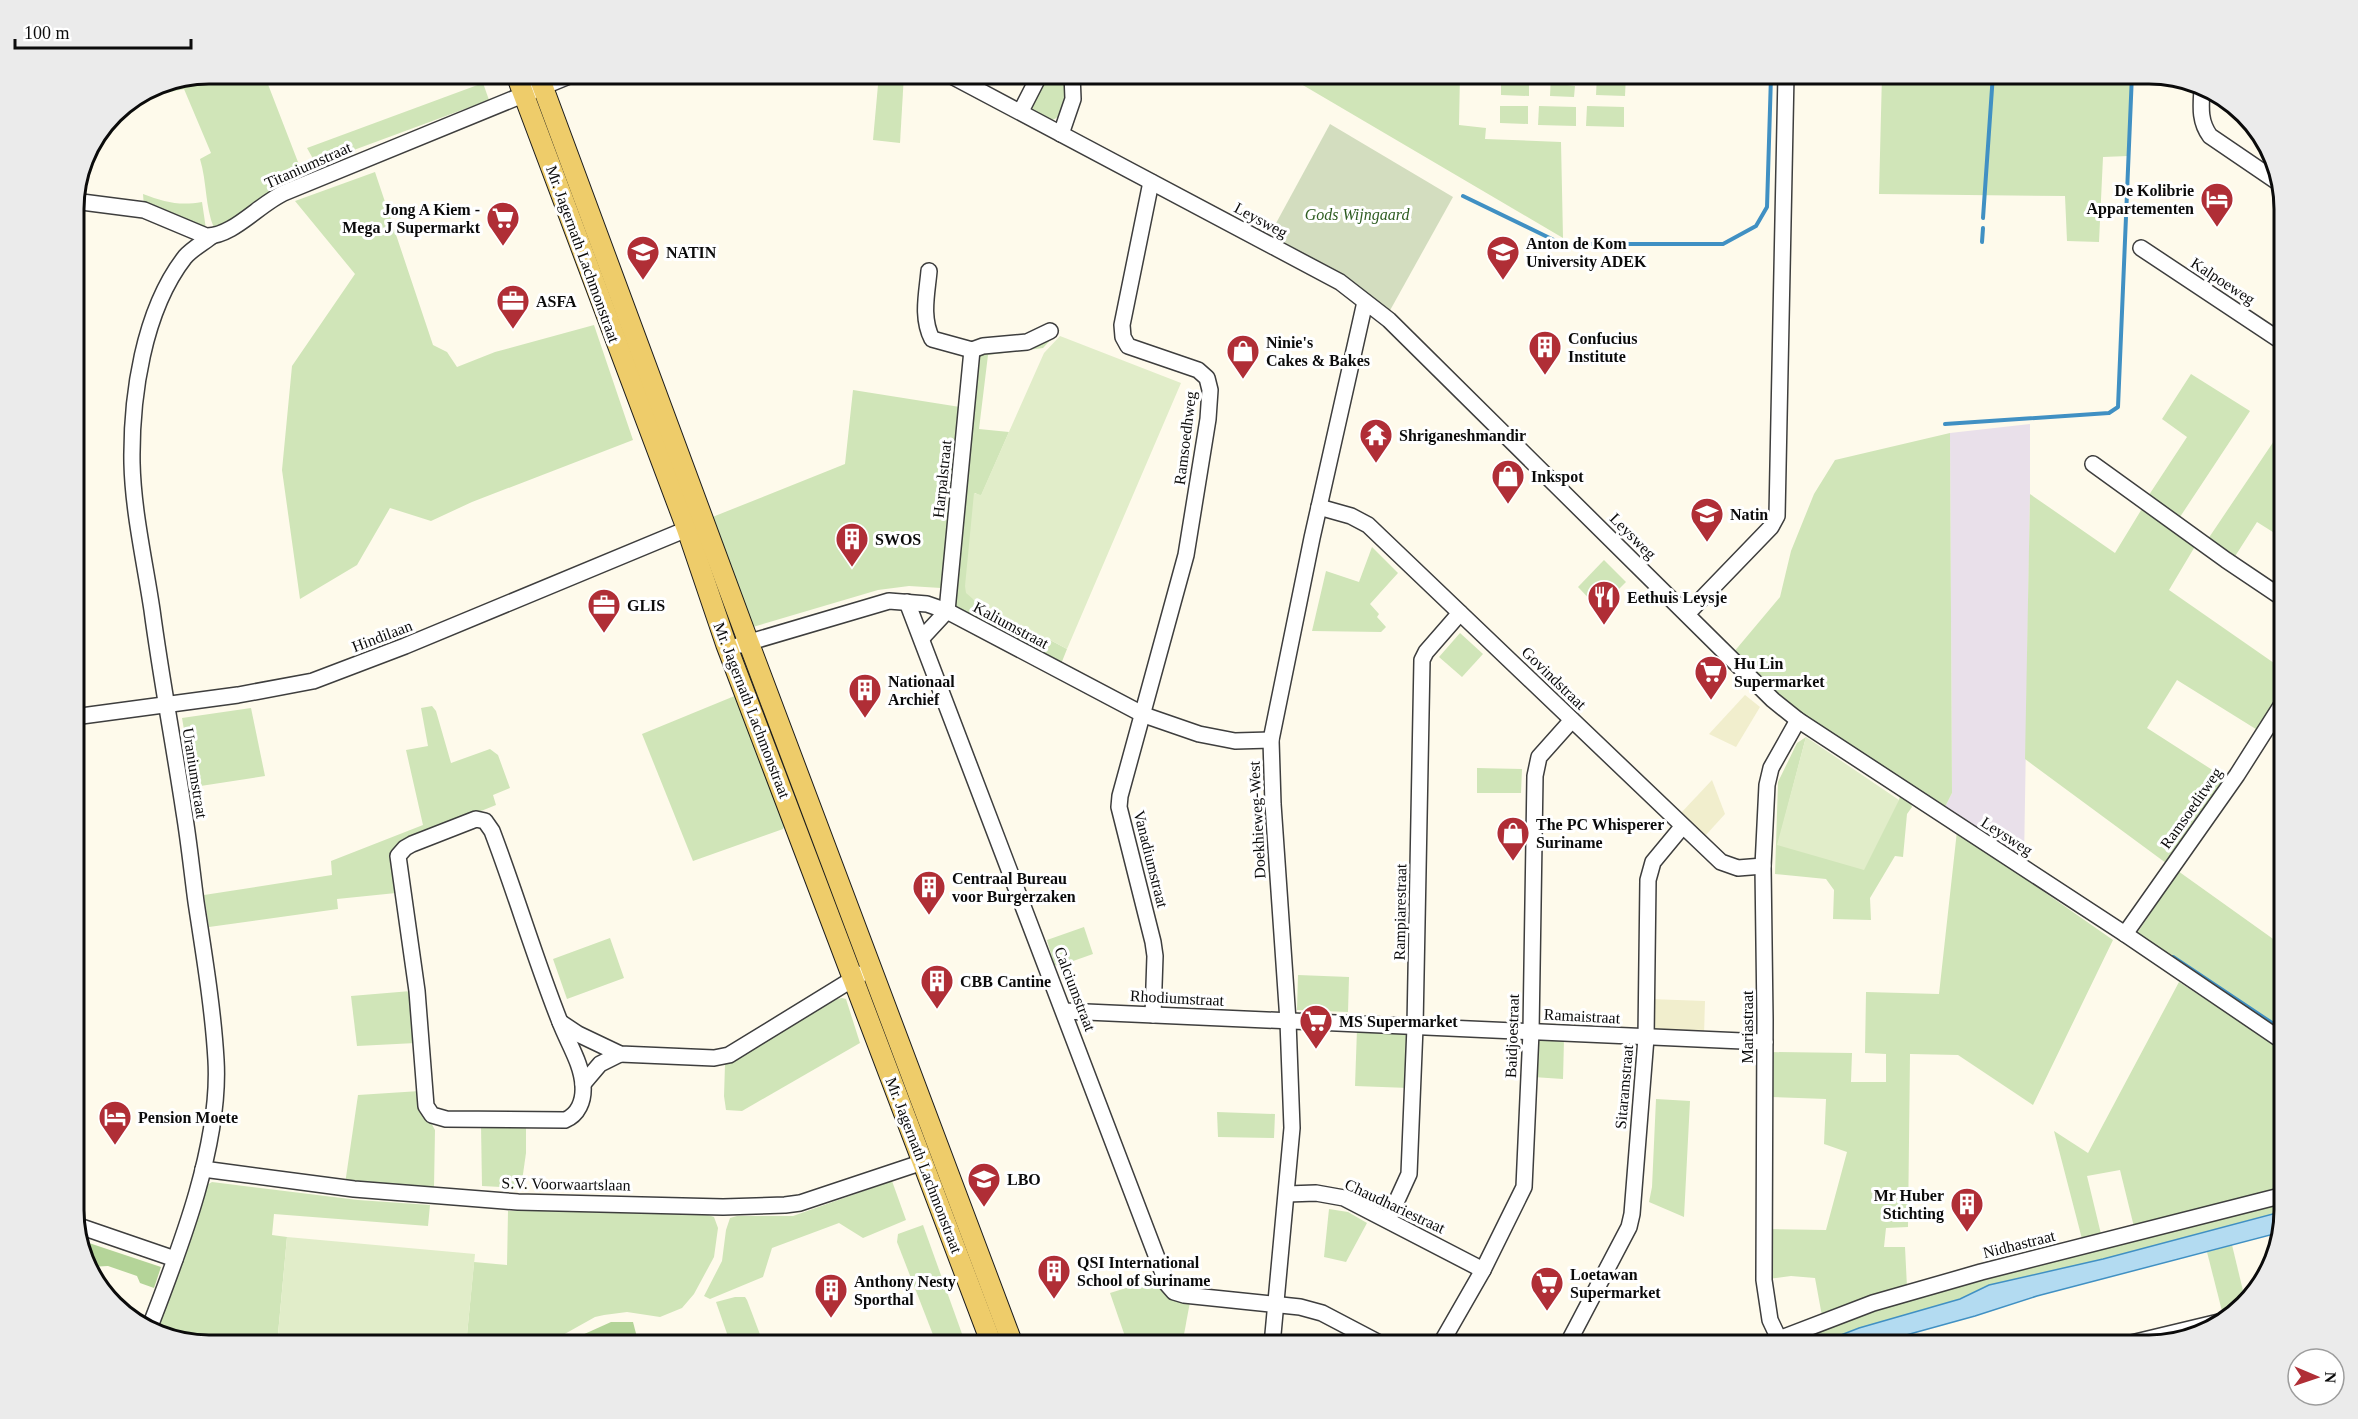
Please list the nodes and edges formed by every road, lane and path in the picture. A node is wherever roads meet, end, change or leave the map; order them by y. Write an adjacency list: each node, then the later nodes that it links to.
1 (520, 84): 8 (main road, Mr. Jagernath Lachmonstraat)
2 (536, 84): 8 (street)
3 (542, 84): 31 (main road, Mr. Jagernath Lachmonstraat)
4 (968, 84): 10 (street, Leysweg)
5 (1035, 84): 10 (street)
6 (1072, 84): 11 (street)
7 (1786, 84): 29 (street)
8 (523, 94): 15 (street, Titaniumstraat); 24 (main road, Mr. Jagernath Lachmonstraat)
9 (2202, 96): 12 (street)
10 (1021, 111): 11 (street, Leysweg)
11 (1061, 134): 13 (street, Leysweg)
12 (2269, 176)
13 (1151, 182): 18 (street, Leysweg); 34 (street, Ramsoedhweg)
14 (84, 202): 15 (street)
15 (212, 236): 33 (street, Uraniumstraat)
16 (2141, 248): 20 (street, Kalpoeweg)
17 (929, 271): 21 (street)
18 (1365, 302): 23 (street, Doekhieweg-West); 29 (street, Leysweg)
19 (1050, 331): 21 (street)
20 (2274, 336)
21 (972, 350): 27 (street, Harpalstraat)
22 (2093, 464): 25 (street)
23 (1319, 507): 28 (street, Govindstraat); 39 (street, Doekhieweg-West)
24 (687, 529): 32 (main road, Mr. Jagernath Lachmonstraat); 33 (street, Hindilaan)
25 (2274, 592)
26 (907, 602): 27 (street, Kaliumstraat); 30 (street, Calciumstraat); 31 (street, Kaliumstraat)
27 (946, 611): 30 (street); 34 (street, Kaliumstraat)
28 (1460, 614): 37 (street, Govindstraat); 49 (street, Rampiarestraat)
29 (1687, 614): 38 (street, Leysweg)
30 (922, 638): 45 (street, Calciumstraat)
31 (748, 641): 32 (street, Kaliumstraat); 43 (main road, Mr. Jagernath Lachmonstraat)
32 (729, 650): 44 (main road, Mr. Jagernath Lachmonstraat)
33 (165, 705): 35 (street, Hindilaan); 57 (street, Uraniumstraat)
34 (1144, 715): 39 (street, Kaliumstraat); 46 (street, Vanadiumstraat)
35 (84, 716)
36 (2274, 717): 42 (street, Ramsoeditweg)
37 (1572, 720): 40 (street, Govindstraat); 50 (street, Baidjoestraat)
38 (1798, 720): 41 (street, Mariastraat); 42 (street, Leysweg)
39 (1271, 740): 48 (street, Doekhieweg-West)
40 (1682, 827): 41 (street, Govindstraat); 52 (street, Sitaramstraat)
41 (1763, 866): 53 (street, Mariastraat)
42 (2125, 934): 51 (street, Leysweg)
43 (872, 969): 44 (street); 56 (main road, Mr. Jagernath Lachmonstraat)
44 (853, 978): 54 (street); 56 (main road, Mr. Jagernath Lachmonstraat)
45 (1064, 1011): 46 (street, Rhodiumstraat); 64 (street, Calciumstraat)
46 (1153, 1015): 48 (street, Rhodiumstraat)
47 (560, 1022): 54 (street); 55 (street); 55 (street)
48 (1288, 1022): 49 (street, Ramaistraat); 58 (street, Doekhieweg-West)
49 (1415, 1027): 50 (street, Ramaistraat); 60 (street, Rampiarestraat)
50 (1531, 1032): 52 (street, Ramaistraat); 63 (street, Baidjoestraat)
51 (2274, 1035)
52 (1646, 1038): 53 (street, Ramaistraat); 73 (street, Sitaramstraat)
53 (1765, 1042): 74 (street, Mariastraat)
54 (620, 1054): 55 (street)
55 (584, 1084)
56 (932, 1167): 57 (street, S.V. Voorwaartslaan); 65 (main road, Mr. Jagernath Lachmonstraat); 66 (main road, Mr. Jagernath Lachmonstraat)
57 (203, 1169): 62 (street, Uraniumstraat)
58 (1287, 1194): 60 (street, Chaudhariestraat); 64 (street, Doekhieweg-West)
59 (2274, 1198): 75 (street, Nidhastraat)
60 (1388, 1220): 63 (street, Chaudhariestraat)
61 (85, 1228): 62 (street)
62 (175, 1259): 67 (street, Uraniumstraat)
63 (1483, 1270): 72 (street, Baidjoestraat)
64 (1276, 1304): 70 (street, Doekhieweg-West); 71 (street, Calciumstraat)
65 (1001, 1313): 66 (main road); 69 (main road, Mr. Jagernath Lachmonstraat)
66 (982, 1320): 68 (main road, Mr. Jagernath Lachmonstraat)
67 (152, 1321)
68 (988, 1335)
69 (1009, 1335)
70 (1273, 1335)
71 (1363, 1335)
72 (1446, 1335)
73 (1573, 1335)
74 (1772, 1335)
75 (1791, 1335)

